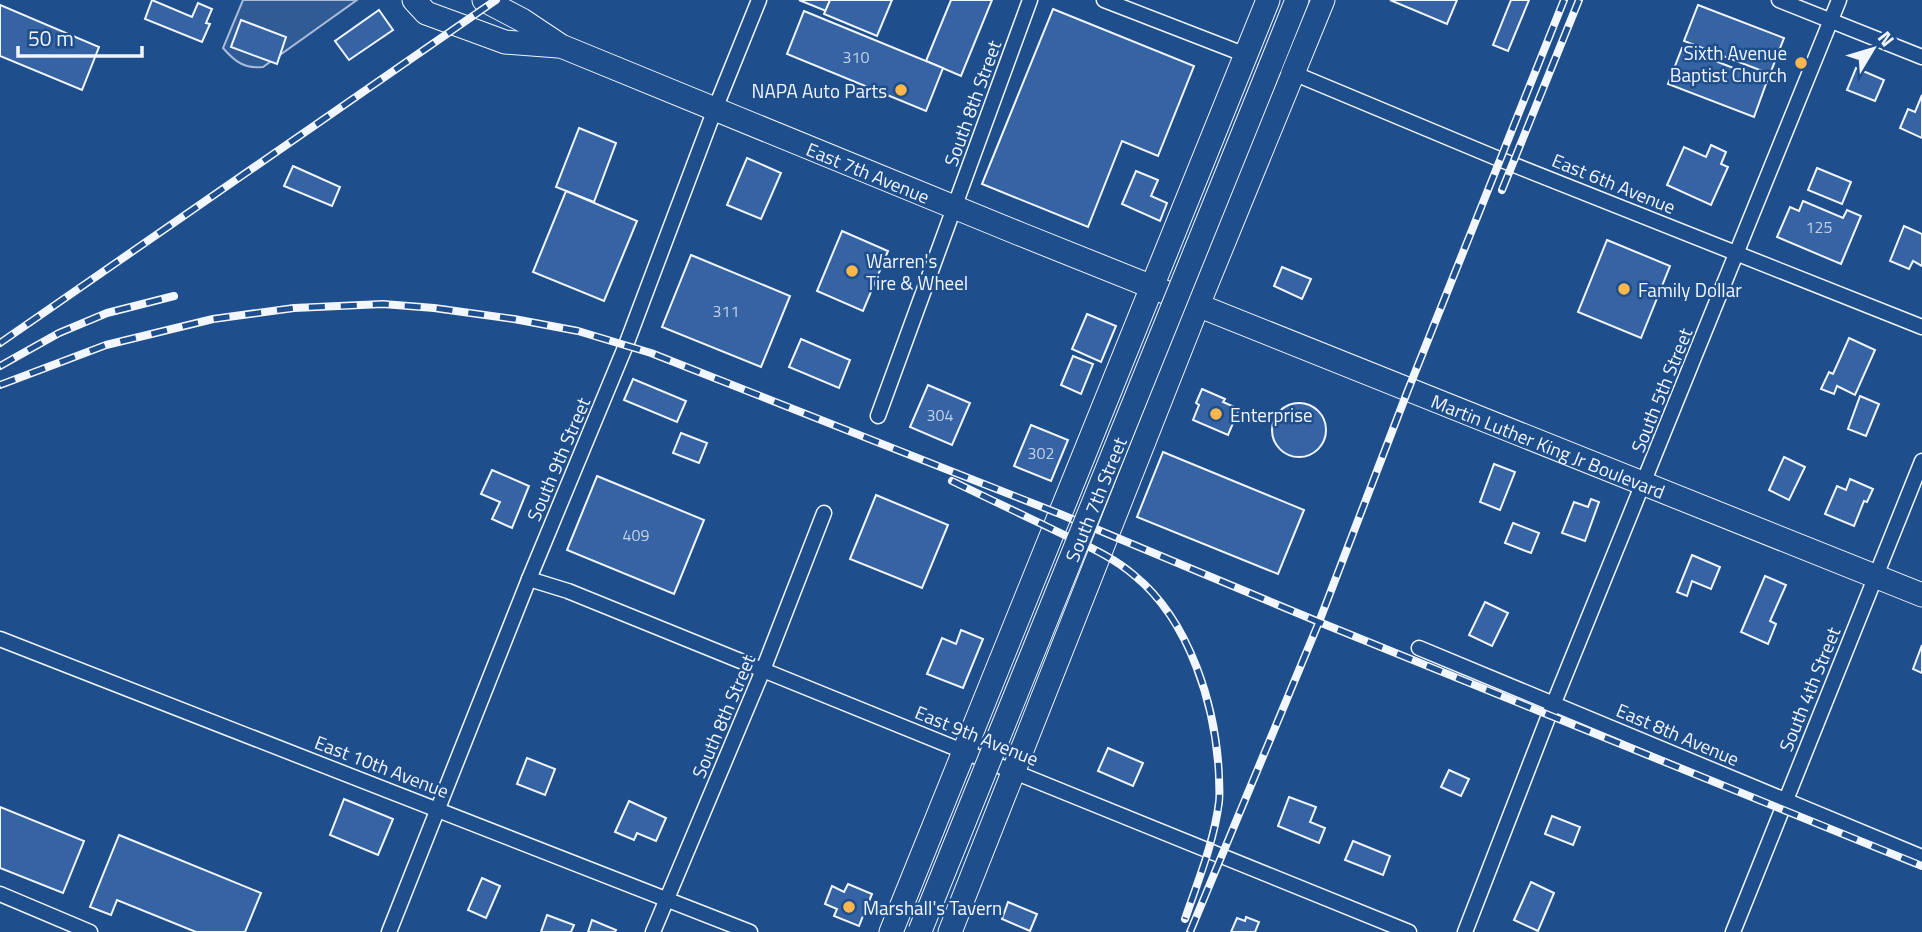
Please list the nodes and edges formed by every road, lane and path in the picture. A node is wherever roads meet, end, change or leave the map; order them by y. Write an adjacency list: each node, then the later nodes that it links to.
1 (414, 0): 12 (main road, East 7th Avenue)
2 (484, 0): 12 (main road, East 7th Avenue)
3 (759, 0): 16 (street, South 9th Street)
4 (1030, 0): 17 (street, South 8th Street)
5 (1104, 0): 13 (street)
6 (1268, 0): 13 (main road)
7 (1297, 0): 41 (main road, South 7th Street, bridge)
8 (1323, 0): 15 (main road)
9 (1779, 0): 11 (street)
10 (1839, 0): 11 (street, South 5th Street)
11 (1831, 20): 14 (street); 18 (street, South 5th Street)
12 (561, 46): 16 (main road, East 7th Avenue)
13 (1246, 55): 19 (main road)
14 (1922, 57)
15 (1293, 73): 18 (street, East 6th Avenue); 21 (main road)
16 (715, 109): 17 (main road, East 7th Avenue); 28 (street, South 9th Street)
17 (954, 207): 19 (main road, East 7th Avenue); 23 (street, South 8th Street)
18 (1738, 253): 22 (street, East 6th Avenue); 25 (street, South 5th Street)
19 (1152, 286): 20 (main road, East 7th Avenue); 34 (main road)
20 (1175, 296): 21 (main road, Martin Luther King Jr Boulevard)
21 (1198, 305): 25 (main road, Martin Luther King Jr Boulevard); 35 (main road)
22 (1922, 327)
23 (878, 416)
24 (1922, 461): 27 (street, South 4th Street)
25 (1643, 484): 27 (main road, Martin Luther King Jr Boulevard); 33 (street, South 5th Street)
26 (824, 513): 32 (street, South 8th Street)
27 (1876, 576): 29 (main road, Martin Luther King Jr Boulevard); 36 (street, South 4th Street)
28 (529, 579): 32 (street, East 9th Avenue); 37 (street, South 9th Street)
29 (1922, 595)
30 (0, 639): 37 (street, East 10th Avenue)
31 (1419, 648): 33 (street, East 8th Avenue)
32 (763, 670): 34 (street, East 9th Avenue); 40 (street, South 8th Street)
33 (1555, 704): 36 (street, East 8th Avenue); 49 (street, South 5th Street)
34 (964, 751): 35 (street, East 9th Avenue); 46 (main road)
35 (1014, 771): 47 (main road); 48 (street, East 9th Avenue)
36 (1784, 799): 38 (street, East 8th Avenue); 50 (street, South 4th Street)
37 (438, 808): 40 (street, East 10th Avenue); 43 (street, South 9th Street)
38 (1922, 857)
39 (0, 894): 42 (street)
40 (667, 899): 44 (street, South 8th Street); 45 (street, East 10th Avenue)
41 (920, 931)
42 (90, 932)
43 (389, 932)
44 (653, 932)
45 (750, 932)
46 (891, 932)
47 (950, 932)
48 (1409, 932)
49 (1465, 932)
50 (1733, 932)

